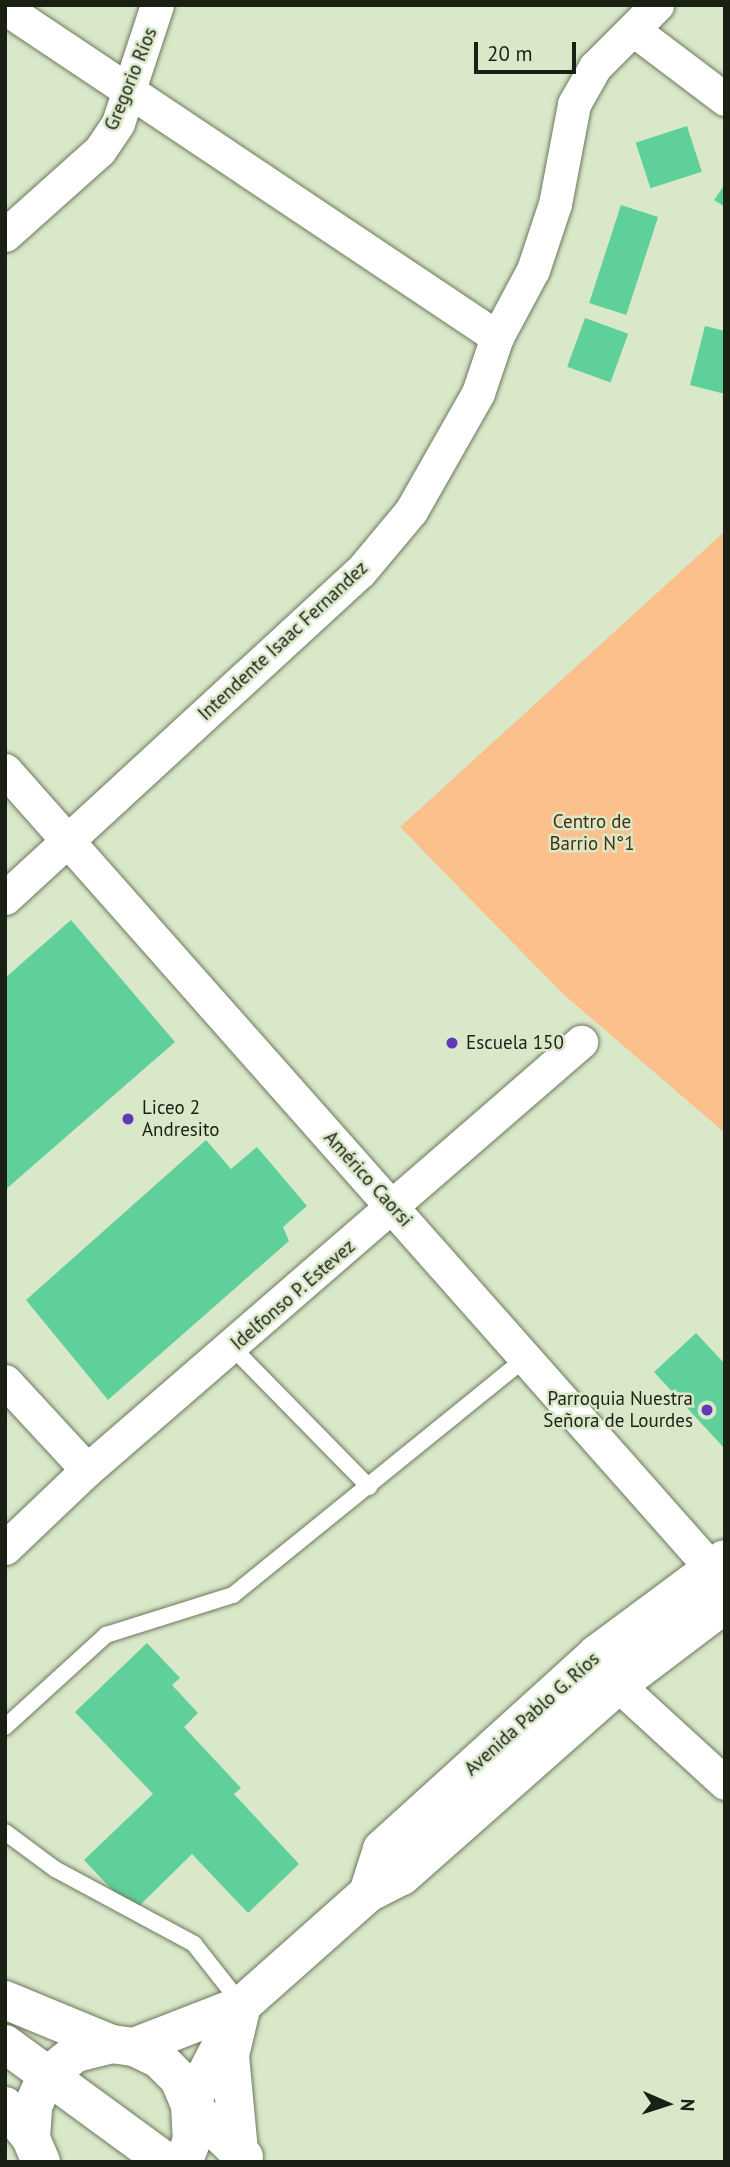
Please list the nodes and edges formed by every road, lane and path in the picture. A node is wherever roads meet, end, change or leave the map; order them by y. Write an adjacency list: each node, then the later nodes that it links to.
1 (158, 5): 5 (street, Gregorio Ríos)
2 (657, 5): 4 (street, Intendente Isaac Fernandez)
3 (5, 8): 5 (street)
4 (635, 31): 6 (street); 8 (street, Intendente Isaac Fernandez)
5 (127, 86): 7 (street, Gregorio Ríos); 8 (street)
6 (725, 99)
7 (5, 235)
8 (497, 337): 10 (street, Intendente Isaac Fernandez)
9 (5, 770): 10 (street, Américo Caorsi)
10 (69, 843): 11 (street, Intendente Isaac Fernandez); 13 (street, Américo Caorsi)
11 (5, 898)
12 (582, 1042): 13 (street, Idelfonso P. Estevez)
13 (394, 1207): 14 (street, Idelfonso P. Estevez); 15 (street, Américo Caorsi)
14 (232, 1347): 17 (street, Idelfonso P. Estevez); 18 (lane)
15 (524, 1359): 18 (lane); 20 (street, Américo Caorsi)
16 (5, 1381): 17 (street)
17 (87, 1470): 19 (street, Idelfonso P. Estevez)
18 (369, 1488): 23 (lane)
19 (5, 1548)
20 (720, 1573): 26 (main road, Avenida Pablo G. Ríos)
21 (725, 1604): 22 (main road, Avenida Pablo G. Ríos)
22 (618, 1685): 24 (street); 26 (main road, Avenida Pablo G. Ríos)
23 (5, 1727)
24 (725, 1783)
25 (5, 1832): 28 (lane)
26 (368, 1893): 28 (main road, Avenida Pablo G. Ríos)
27 (5, 2000): 30 (main road)
28 (242, 2005): 30 (main road, Avenida Pablo G. Ríos); 32 (main road, Avenida Pablo G. Ríos); 35 (main road)
29 (5, 2044): 31 (main road)
30 (123, 2045): 31 (main road, Avenida Pablo G. Ríos); 32 (main road)
31 (46, 2077): 34 (main road); 36 (main road)
32 (190, 2105): 35 (main road); 37 (main road)
33 (5, 2106): 34 (main road)
34 (35, 2153)
35 (243, 2156)
36 (166, 2162)
37 (183, 2162)

